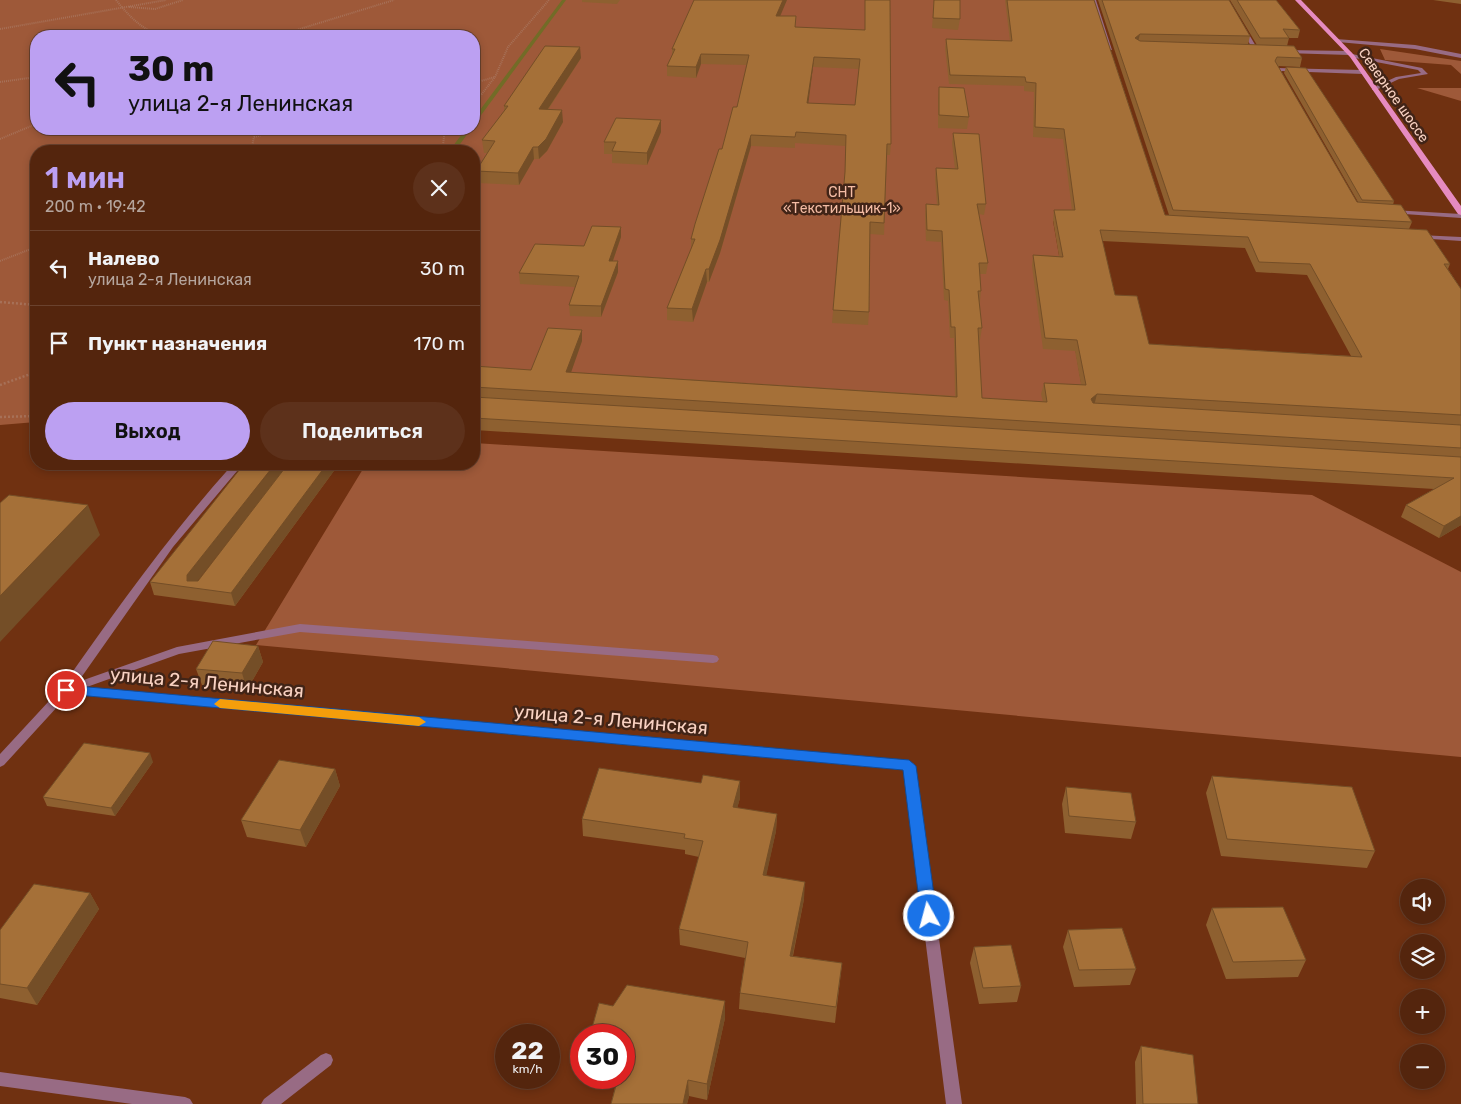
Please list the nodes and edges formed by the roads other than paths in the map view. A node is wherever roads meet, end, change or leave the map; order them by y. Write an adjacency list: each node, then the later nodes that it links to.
1 (1094, 0): 7 (street)
2 (1298, 0): 4 (main road, Северное шоссе)
3 (1241, 25): 6 (street)
4 (1338, 40): 8 (main road, Северное шоссе); 9 (street)
5 (1246, 49): 6 (street)
6 (1255, 50): 8 (street)
7 (1112, 54)
8 (1350, 55): 11 (main road, Северное шоссе); 13 (street)
9 (1461, 56)
10 (1293, 64): 11 (street)
11 (1361, 70): 12 (street); 13 (main road, Северное шоссе)
12 (1286, 85)
13 (1374, 89): 15 (main road, Северное шоссе)
14 (1385, 212): 16 (street)
15 (1461, 212)
16 (1461, 216)
17 (1409, 236): 18 (street)
18 (1461, 239)
19 (233, 470): 21 (street)
20 (713, 659): 21 (street)
21 (66, 690): 22 (street); 27 (street, улица 2-я Ленинская)
22 (0, 762)
23 (326, 1060): 26 (street)
24 (0, 1079): 25 (street)
25 (184, 1104)
26 (269, 1104)
27 (954, 1104)

